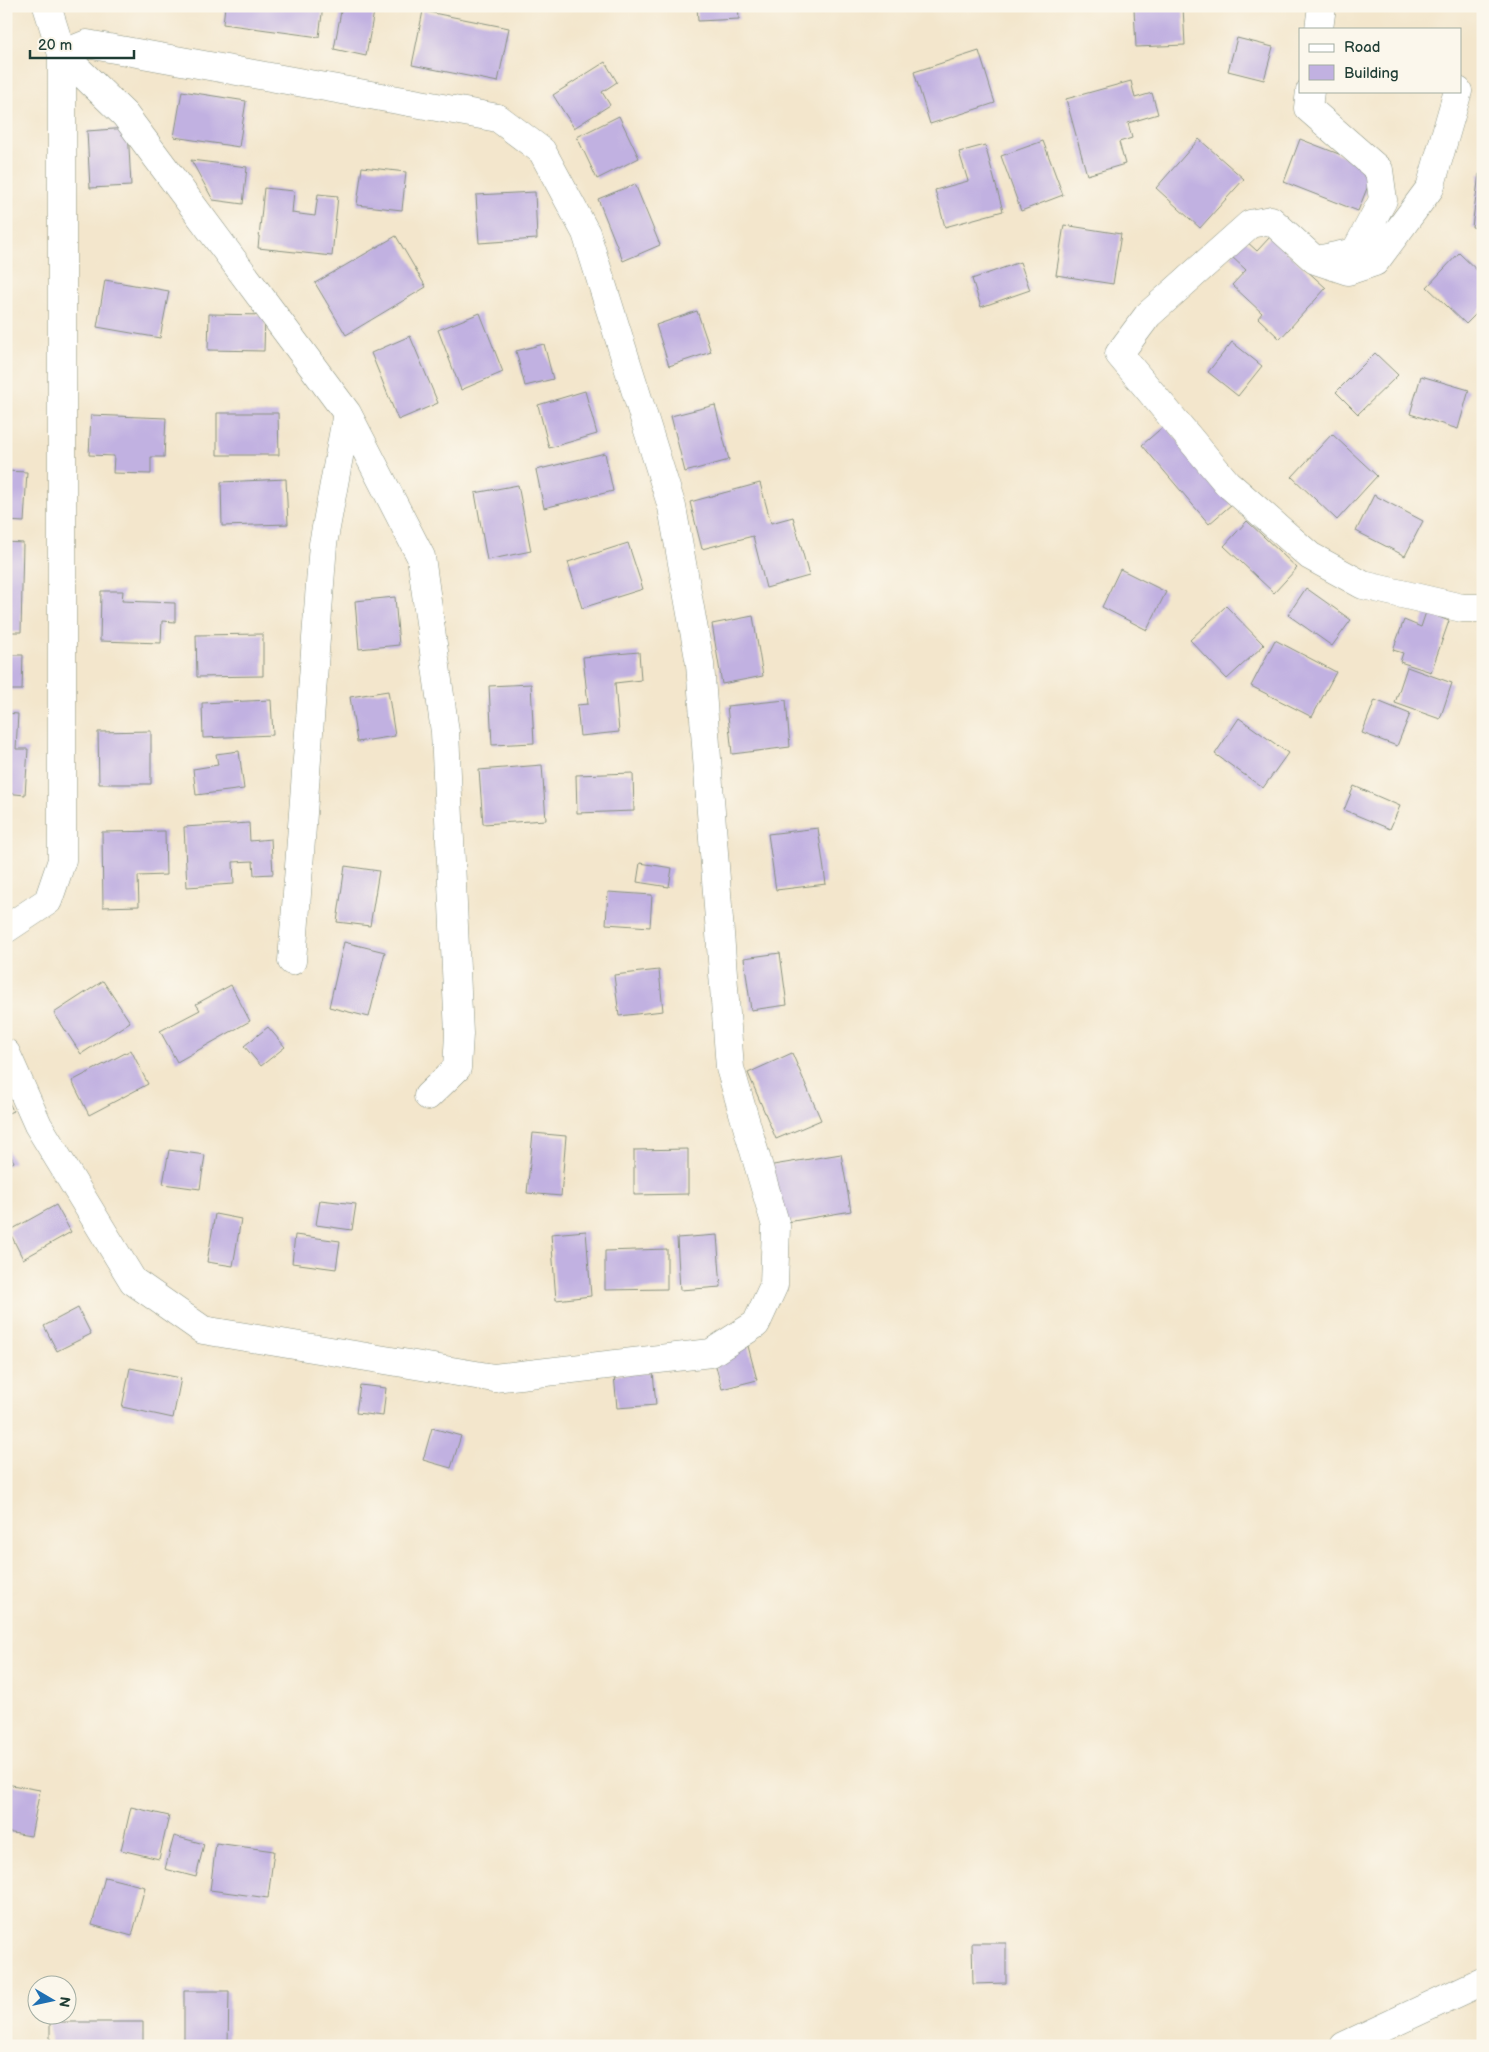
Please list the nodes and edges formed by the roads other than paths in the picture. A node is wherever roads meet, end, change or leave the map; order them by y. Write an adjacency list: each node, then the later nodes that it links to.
1 (47, 6): 4 (street)
2 (1322, 6): 3 (street)
3 (1319, 28)
4 (62, 54): 8 (street); 10 (street); 12 (street)
5 (1310, 92): 7 (street)
6 (1458, 92): 7 (street)
7 (1315, 260): 9 (street)
8 (347, 413): 11 (street); 13 (street)
9 (1483, 608)
10 (6, 929)
11 (292, 961)
12 (6, 1053)
13 (428, 1096)
14 (1483, 1981): 15 (street)
15 (1344, 2046)

